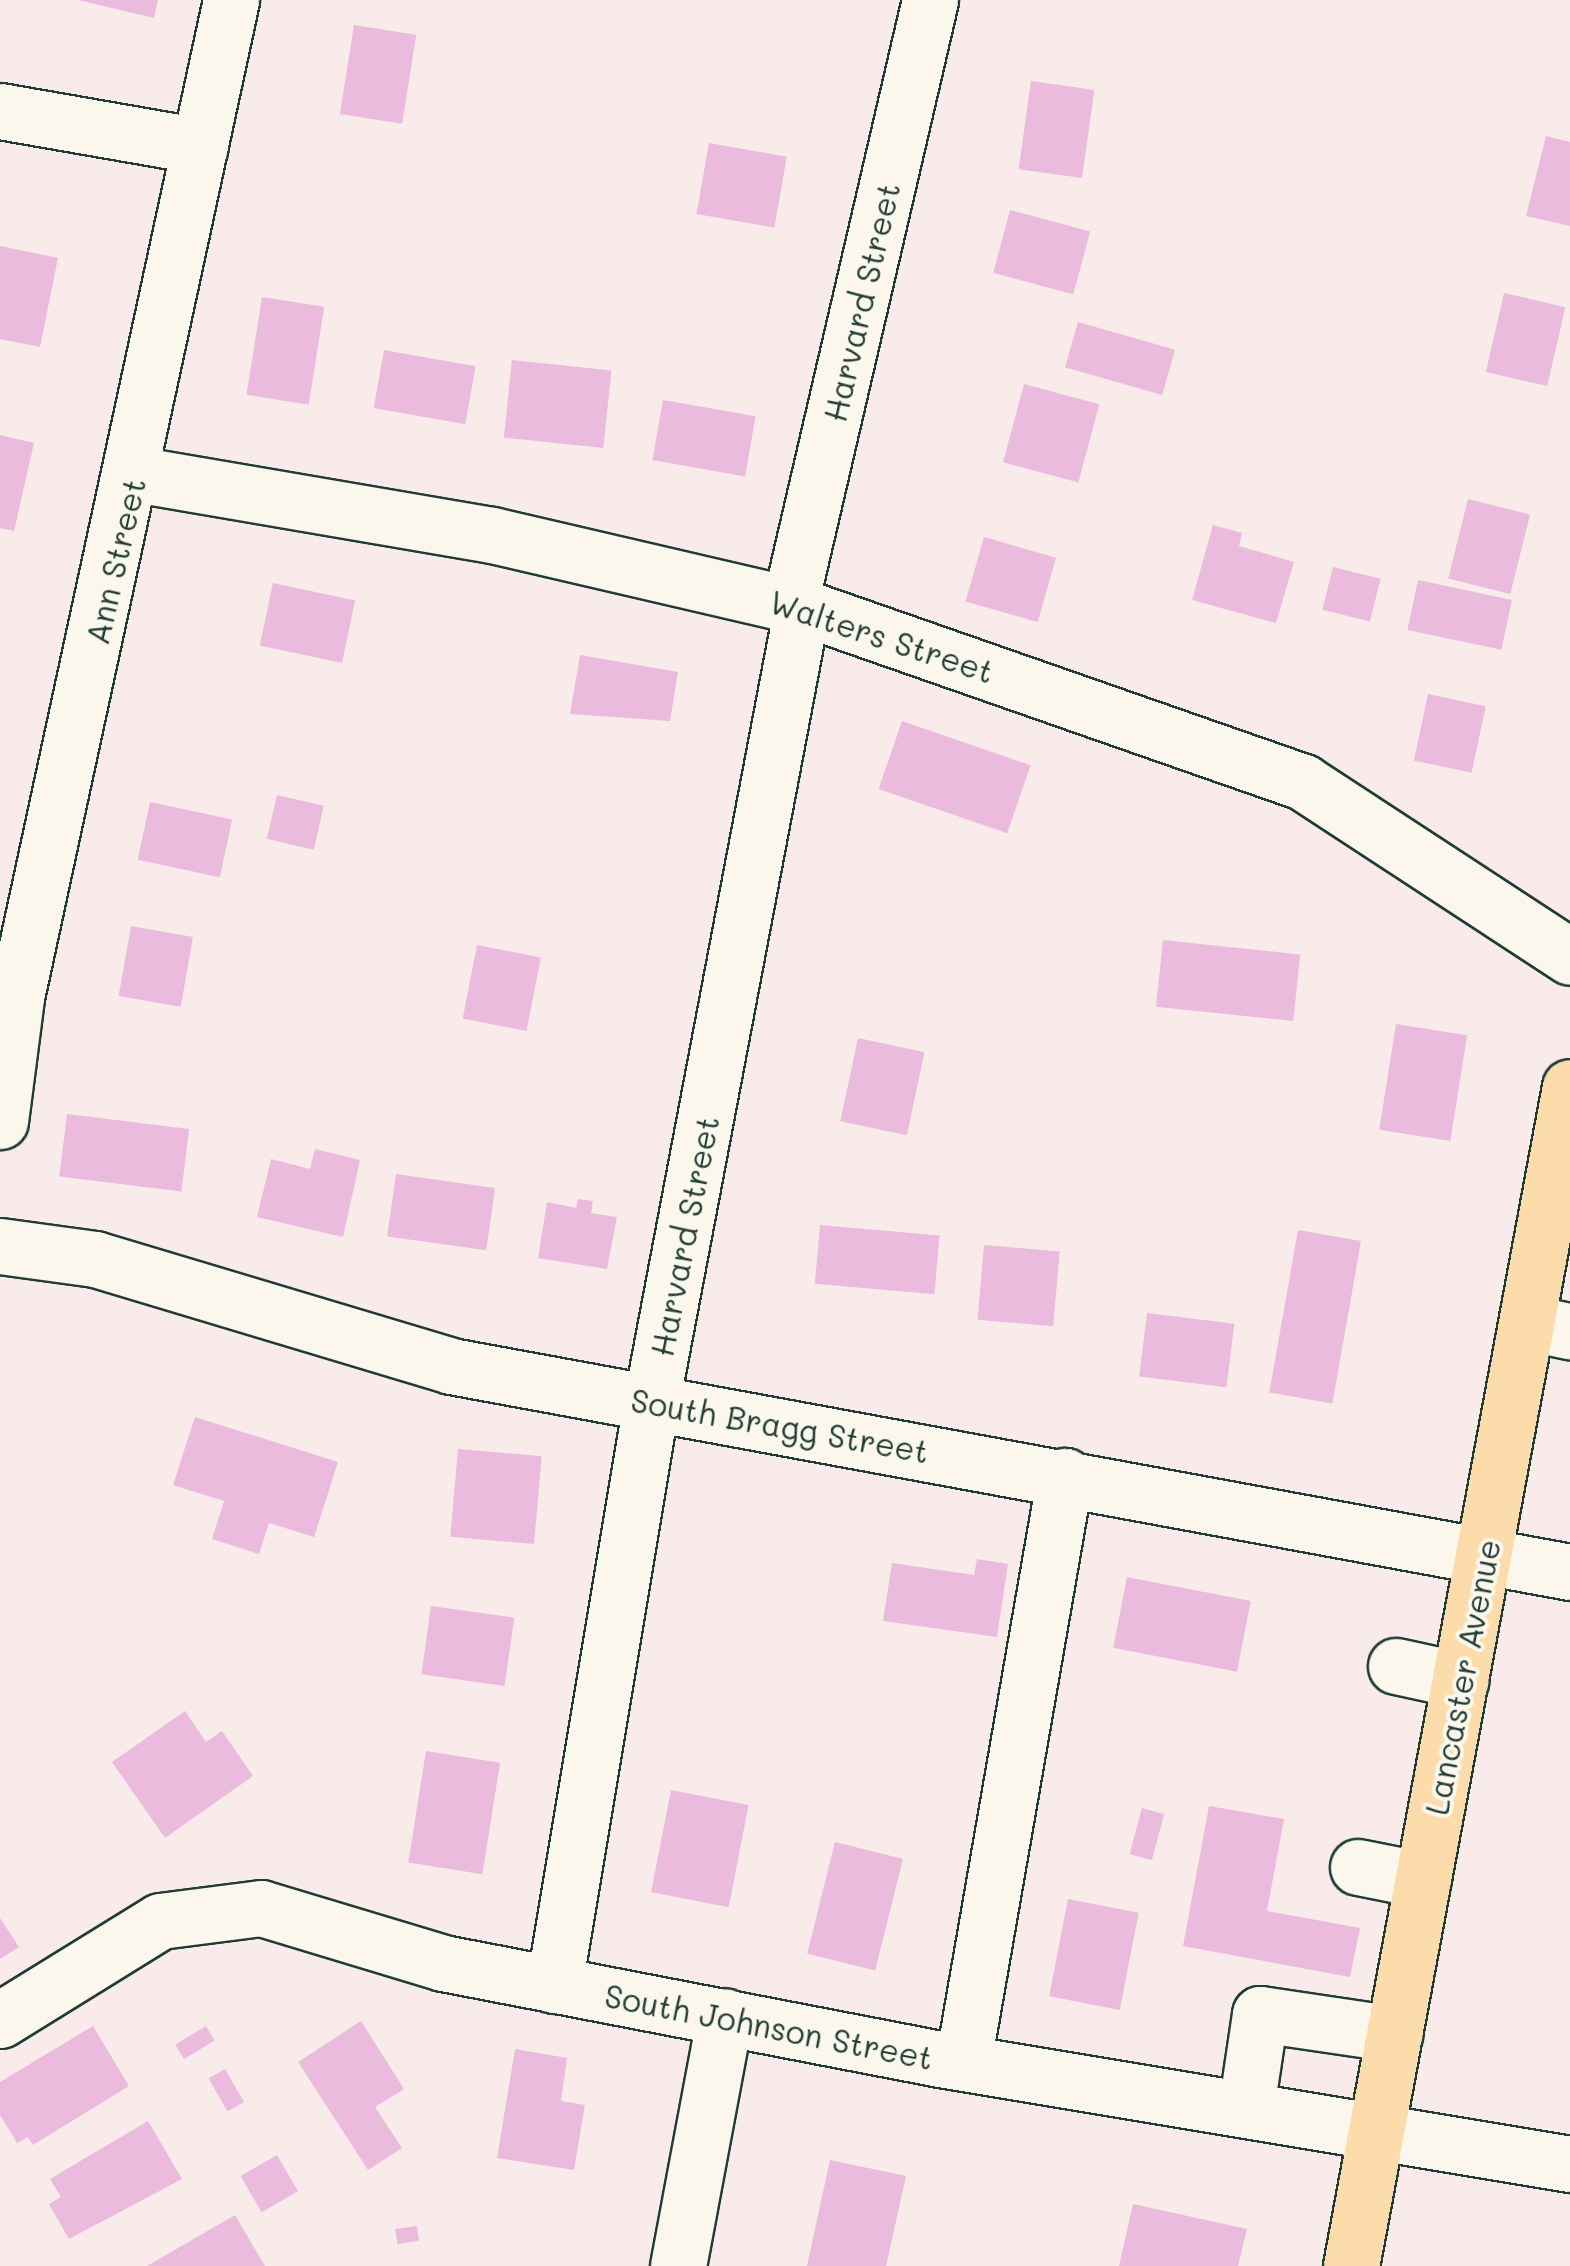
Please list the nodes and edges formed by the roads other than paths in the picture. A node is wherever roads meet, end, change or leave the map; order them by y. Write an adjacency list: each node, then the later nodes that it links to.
1 (231, 0): 4 (street, Ann Street)
2 (930, 0): 6 (street, Harvard Street)
3 (0, 111): 4 (street)
4 (200, 146): 5 (street, Ann Street)
5 (135, 474): 6 (street, Walters Street); 9 (street, Ann Street)
6 (796, 605): 7 (street, Walters Street); 12 (street, Harvard Street)
7 (1570, 956)
8 (1570, 1087): 11 (main road, Lancaster Avenue)
9 (0, 1121)
10 (0, 1246): 12 (street, South Bragg Street)
11 (1550, 1327): 14 (main road, Lancaster Avenue)
12 (651, 1404): 13 (street, South Bragg Street); 20 (street, Harvard Street)
13 (1065, 1476): 14 (street, South Bragg Street); 24 (street)
14 (1484, 1555): 15 (street, South Bragg Street); 17 (main road, Lancaster Avenue)
15 (1570, 1572)
16 (1396, 1666): 17 (street)
17 (1461, 1680): 19 (main road, Lancaster Avenue)
18 (1358, 1867): 19 (street)
19 (1423, 1880): 23 (main road, Lancaster Avenue)
20 (554, 1984): 21 (street, South Johnson Street); 22 (street, South Johnson Street)
21 (725, 2016): 24 (street, South Johnson Street); 28 (street)
22 (0, 2020)
23 (1395, 2034): 25 (street); 26 (main road, Lancaster Avenue)
24 (963, 2062): 25 (street, South Johnson Street)
25 (1246, 2108): 26 (street, South Johnson Street)
26 (1376, 2130): 27 (street, South Johnson Street); 29 (main road, Lancaster Avenue)
27 (1570, 2164)
28 (678, 2266)
29 (1351, 2266)

